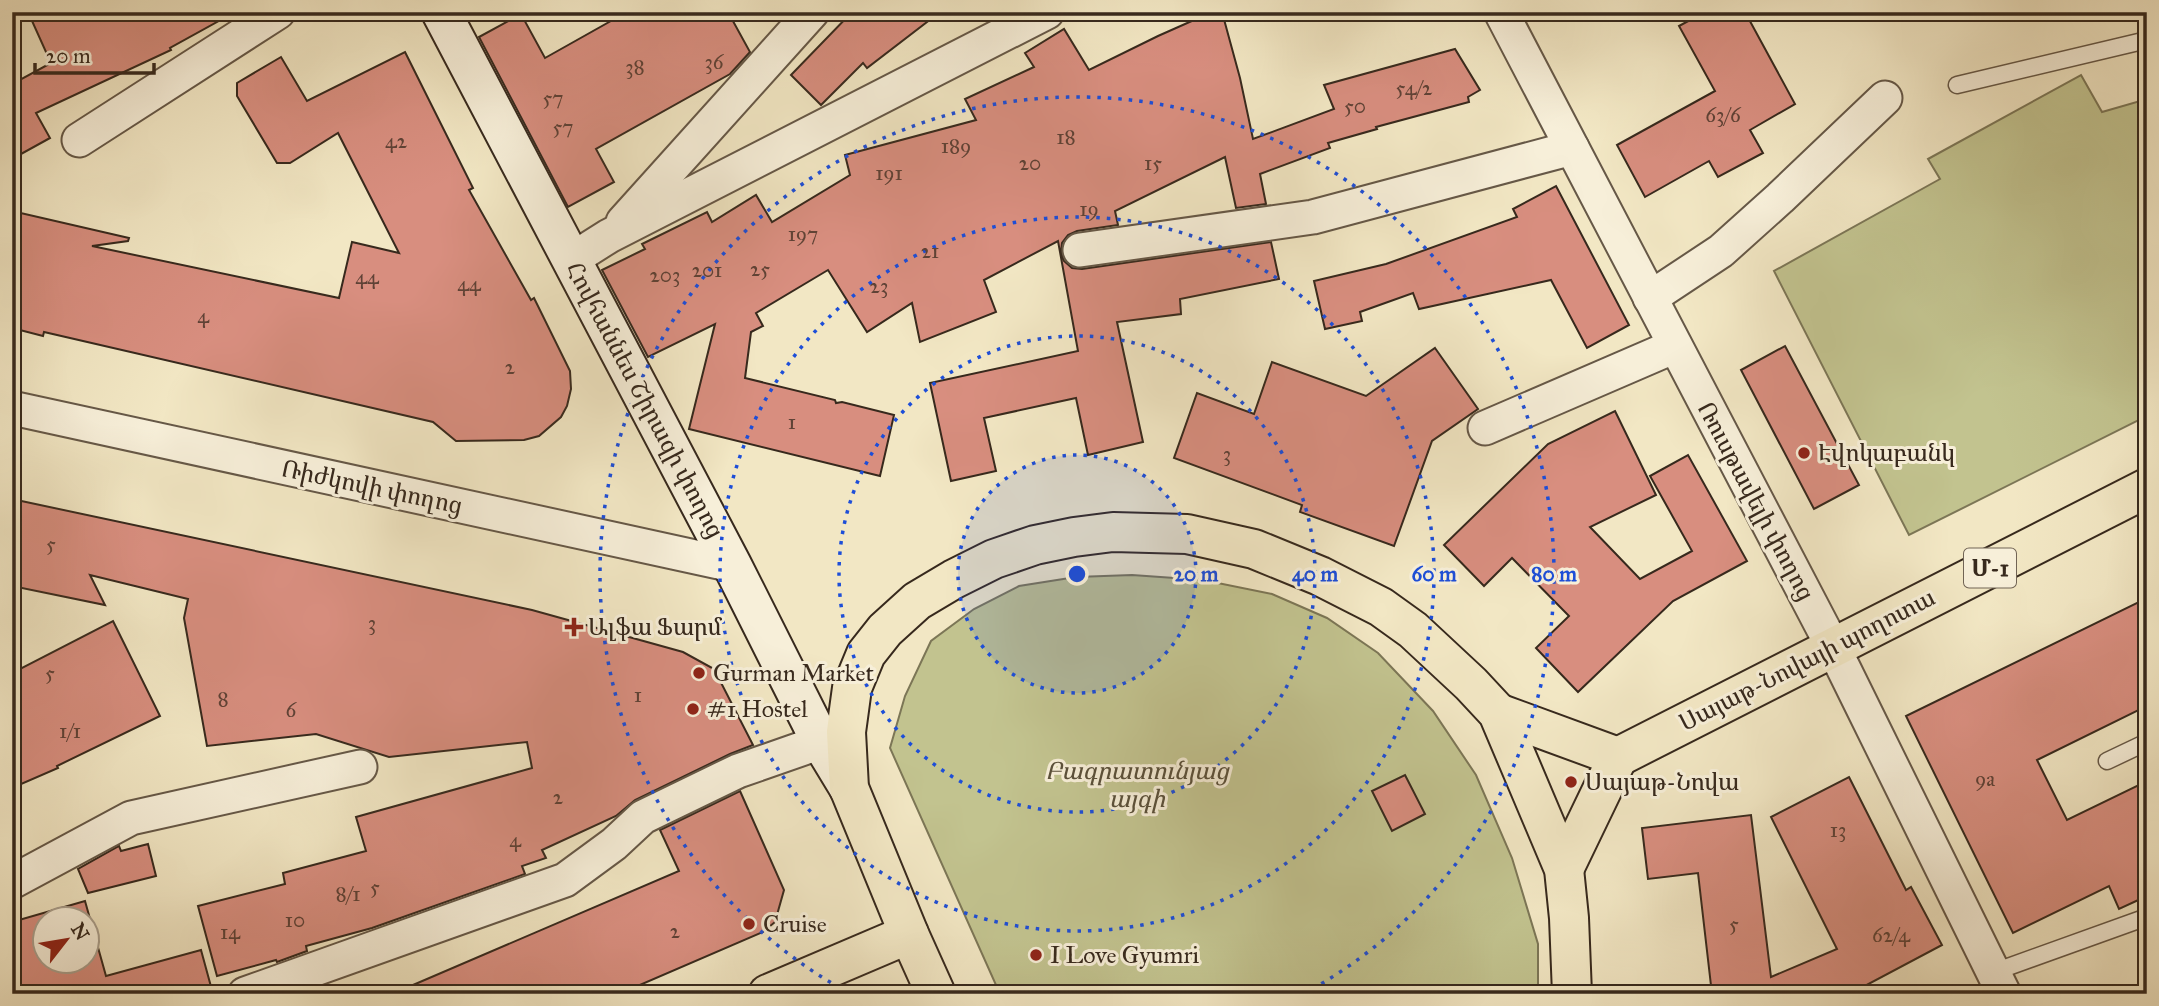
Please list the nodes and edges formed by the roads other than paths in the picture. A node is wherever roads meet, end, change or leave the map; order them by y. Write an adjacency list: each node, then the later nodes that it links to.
1 (278, 12): 9 (street)
2 (441, 12): 13 (street, Հովհաննես Շիրազի փողոց)
3 (812, 12): 11 (street)
4 (1046, 12): 11 (street)
5 (1501, 12): 10 (street, Ռուսթավելի փողոց)
6 (2147, 40): 7 (lane)
7 (1957, 85)
8 (1885, 97): 14 (street)
9 (79, 140)
10 (1572, 148): 12 (street); 14 (street, Ռուսթավելի փողոց)
11 (609, 236): 13 (street)
12 (1080, 250)
13 (571, 260): 19 (street, Հովհաննես Շիրազի փողոց)
14 (1650, 298): 15 (street, Ռուսթավելի փողոց)
15 (1675, 346): 17 (street); 20 (street, Ռուսթավելի փողոց)
16 (12, 408): 19 (street, Ռիժկովի փողոց)
17 (1485, 428)
18 (2147, 488): 20 (highway, Սայաթ-Նովայի պողոտա / Մ-1)
19 (732, 565): 22 (street, Հովհաննես Շիրազի փողոց)
20 (1833, 647): 24 (highway, Սայաթ-Նովայի պողոտա / Մ-1); 32 (street, Ռուսթավելի փողոց)
21 (1498, 713): 24 (highway); 27 (highway); 28 (highway)
22 (821, 742): 27 (street, Հովհաննես Շիրազի փողոց); 33 (street)
23 (2147, 742): 25 (lane)
24 (1618, 757): 28 (highway)
25 (2107, 761)
26 (360, 767): 29 (street)
27 (849, 788): 31 (highway)
28 (1564, 869): 36 (highway)
29 (12, 882)
30 (2147, 917): 32 (lane)
31 (909, 933): 34 (highway); 35 (highway)
32 (1999, 983)
33 (246, 994)
34 (768, 994)
35 (936, 994)
36 (1572, 994)

